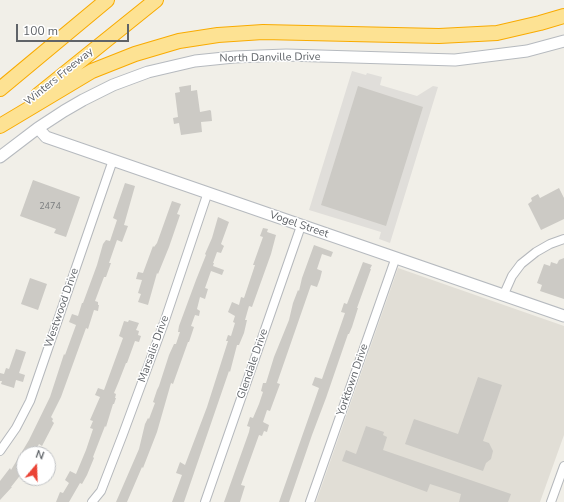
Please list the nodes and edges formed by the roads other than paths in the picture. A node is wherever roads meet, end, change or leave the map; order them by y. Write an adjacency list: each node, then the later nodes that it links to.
1 (107, 0): 5 (highway)
2 (156, 0): 6 (highway, Winters Freeway)
3 (564, 16): 6 (highway)
4 (564, 41): 7 (main road, North Danville Drive)
5 (0, 89)
6 (0, 125)
7 (38, 128): 8 (main road, North Danville Drive); 9 (main road, Vogel Street)
8 (0, 157)
9 (113, 160): 10 (main road, Vogel Street); 16 (street, Westwood Drive)
10 (208, 192): 11 (main road, Vogel Street); 18 (street, Marsalis Drive)
11 (301, 226): 13 (main road, Vogel Street); 19 (street, Glendale Drive)
12 (564, 239): 14 (street)
13 (396, 257): 14 (main road, Vogel Street); 20 (street, Yorktown Drive)
14 (504, 294): 15 (main road, Vogel Street)
15 (564, 316)
16 (0, 451)
17 (564, 466): 21 (street)
18 (92, 502)
19 (205, 502)
20 (310, 502)
21 (551, 502)

